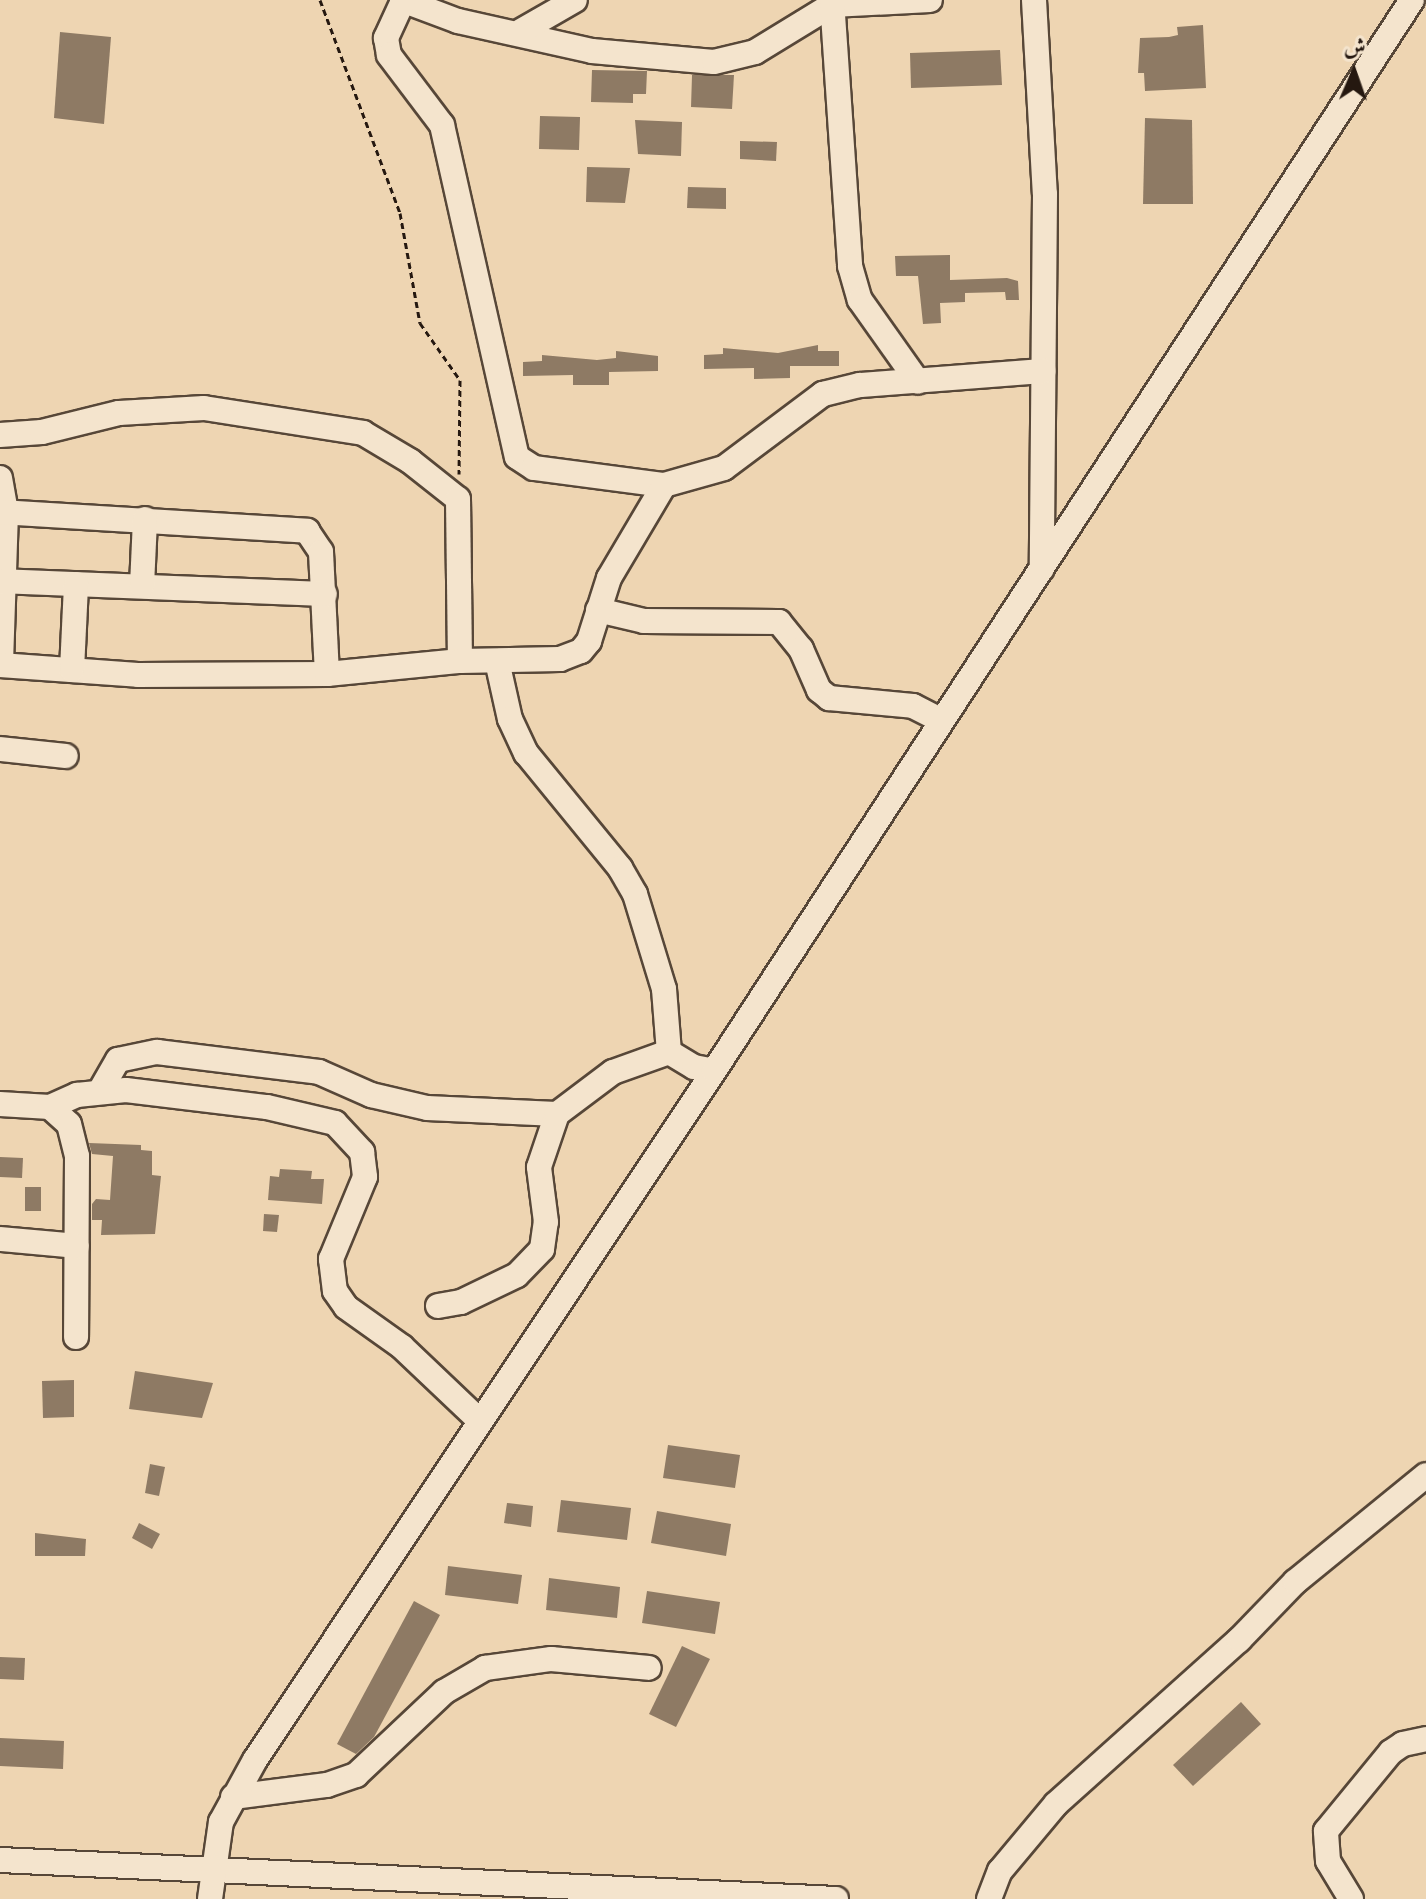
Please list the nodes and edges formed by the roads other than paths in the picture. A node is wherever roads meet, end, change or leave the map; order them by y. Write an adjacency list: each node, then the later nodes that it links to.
1 (575, 0): 7 (street)
2 (930, 0): 6 (street)
3 (1034, 0): 8 (street)
4 (1412, 0): 15 (street)
5 (403, 1): 7 (street); 12 (street)
6 (832, 3): 7 (street); 9 (street)
7 (521, 31)
8 (1043, 371): 9 (street); 15 (street)
9 (918, 382): 12 (street)
10 (0, 435): 21 (street)
11 (0, 478): 13 (street)
12 (664, 485): 20 (street)
13 (3, 512): 14 (street); 16 (street)
14 (145, 519): 18 (street); 19 (street)
15 (1042, 570): 26 (street)
16 (2, 581): 17 (street); 23 (street)
17 (76, 584): 18 (street); 24 (street)
18 (142, 586): 19 (street)
19 (325, 594): 25 (street)
20 (598, 610): 22 (street); 26 (street)
21 (460, 661): 22 (street); 25 (street)
22 (497, 661): 29 (street)
23 (0, 665): 24 (street)
24 (72, 670): 25 (street)
25 (327, 674)
26 (941, 720): 30 (street)
27 (0, 749): 28 (street)
28 (66, 756)
29 (669, 1052): 30 (street); 34 (street)
30 (714, 1071): 39 (street)
31 (100, 1091): 33 (street); 34 (street); 39 (street)
32 (0, 1104): 33 (street)
33 (50, 1107): 36 (street)
34 (557, 1114): 37 (street)
35 (0, 1239): 36 (street)
36 (77, 1246): 38 (street)
37 (438, 1306)
38 (76, 1337)
39 (480, 1421): 43 (street)
40 (1426, 1475): 49 (street)
41 (649, 1668): 43 (street)
42 (1426, 1739): 50 (street)
43 (233, 1797): 45 (street)
44 (0, 1860): 45 (street)
45 (211, 1867): 46 (street); 47 (street)
46 (652, 1896): 48 (street)
47 (210, 1899)
48 (836, 1899)
49 (989, 1899)
50 (1351, 1899)

